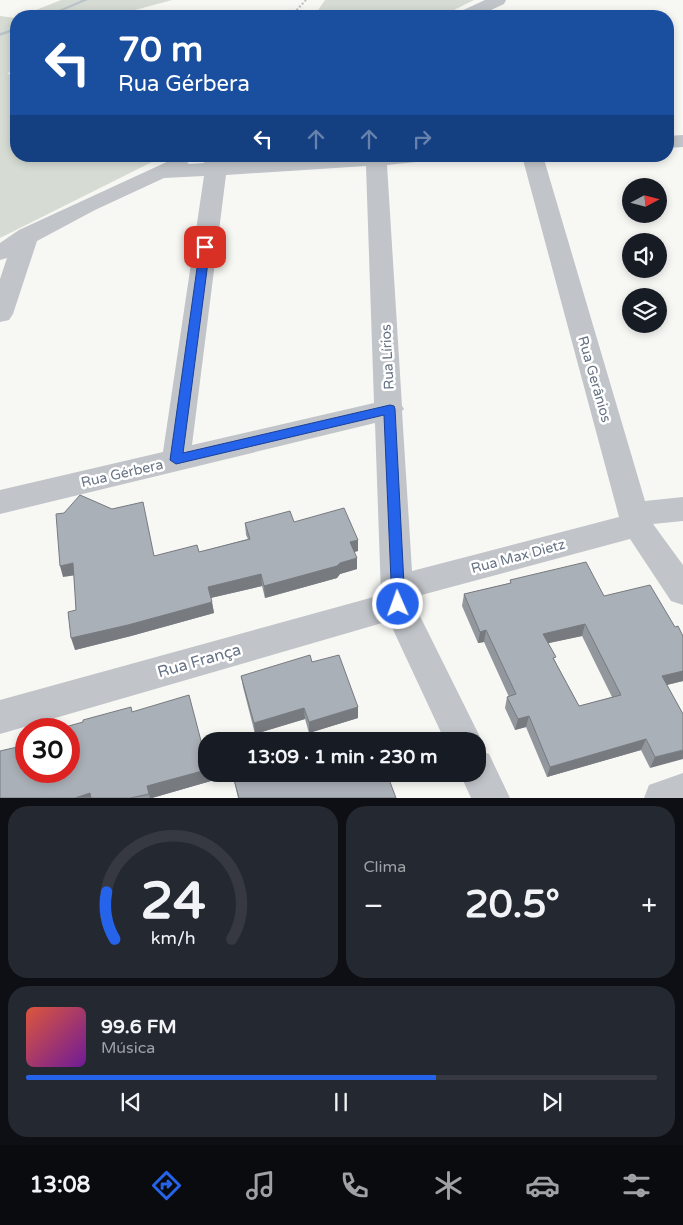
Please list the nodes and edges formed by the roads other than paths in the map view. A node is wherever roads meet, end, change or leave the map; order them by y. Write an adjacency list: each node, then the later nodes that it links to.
1 (498, 0): 2 (street)
2 (477, 10)
3 (183, 162): 8 (street)
4 (247, 162): 7 (street)
5 (377, 162): 12 (street, Rua Lírios)
6 (534, 162): 16 (street, Rua Gerânios)
7 (215, 163): 8 (street); 13 (street)
8 (162, 172): 9 (street)
9 (27, 236): 10 (street); 11 (street)
10 (0, 253)
11 (0, 314)
12 (390, 409): 13 (street, Rua Gérbera); 18 (street, Rua Lírios)
13 (176, 460): 14 (street, Rua Gérbera)
14 (0, 502)
15 (683, 509): 16 (street, Rua Max Dietz)
16 (635, 520): 17 (street, Rua Gerânios); 18 (street, Rua Max Dietz)
17 (683, 591)
18 (398, 596): 19 (street, Rua França); 20 (street)
19 (0, 717)
20 (460, 732)
21 (484, 782): 23 (street)
22 (683, 792): 24 (street)
23 (491, 798)
24 (663, 798)

